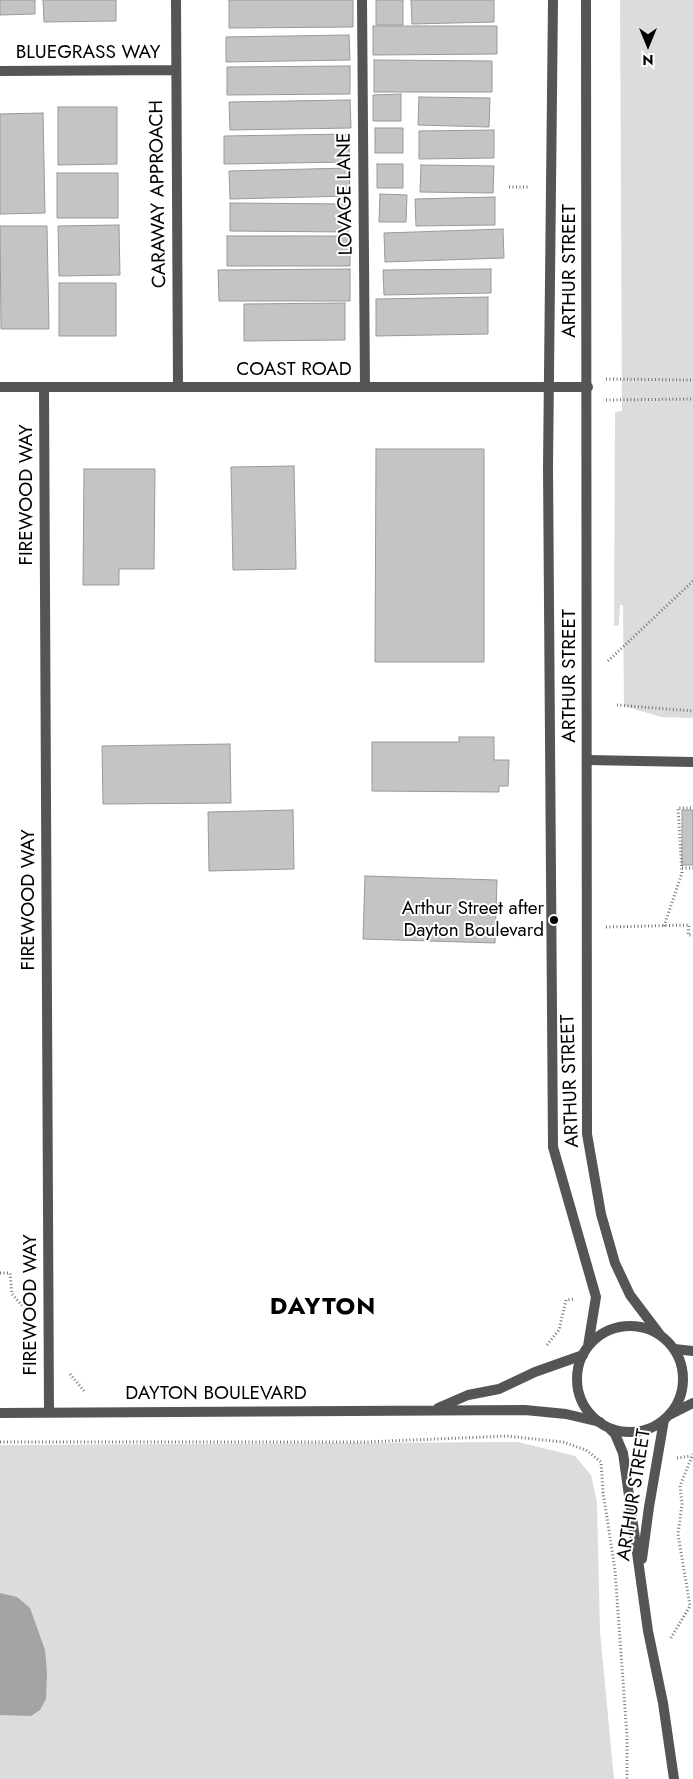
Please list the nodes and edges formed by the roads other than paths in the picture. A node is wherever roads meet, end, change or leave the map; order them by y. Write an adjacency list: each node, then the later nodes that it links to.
1 (176, 0): 5 (street, CARAWAY APPROACH)
2 (362, 0): 10 (street, LOVAGE LANE)
3 (552, 0): 11 (street, ARTHUR STREET)
4 (586, 0): 12 (street, ARTHUR STREET)
5 (176, 70): 6 (street, BLUEGRASS WAY); 9 (street, CARAWAY APPROACH)
6 (0, 71)
7 (0, 387): 8 (street, COAST ROAD)
8 (44, 387): 9 (street, COAST ROAD); 22 (street, FIREWOOD WAY)
9 (178, 387): 10 (street, COAST ROAD)
10 (365, 387): 11 (street, COAST ROAD)
11 (548, 387): 12 (street, COAST ROAD); 17 (street, ARTHUR STREET)
12 (588, 387): 13 (street, ARTHUR STREET)
13 (587, 760): 14 (street); 15 (street, ARTHUR STREET)
14 (693, 762)
15 (661, 1336): 16 (street); 17 (street)
16 (674, 1349): 18 (street); 23 (street)
17 (586, 1350): 20 (street, DAYTON BOULEVARD); 24 (street)
18 (693, 1351)
19 (693, 1403): 23 (street)
20 (433, 1411): 22 (street, DAYTON BOULEVARD); 24 (street, DAYTON BOULEVARD)
21 (0, 1412): 22 (street, DAYTON BOULEVARD)
22 (49, 1412)
23 (667, 1417): 25 (street); 26 (street, ARTHUR STREET)
24 (600, 1422): 25 (street)
25 (609, 1428): 26 (street, ARTHUR STREET)
26 (641, 1575): 27 (street, ARTHUR STREET)
27 (674, 1779)

